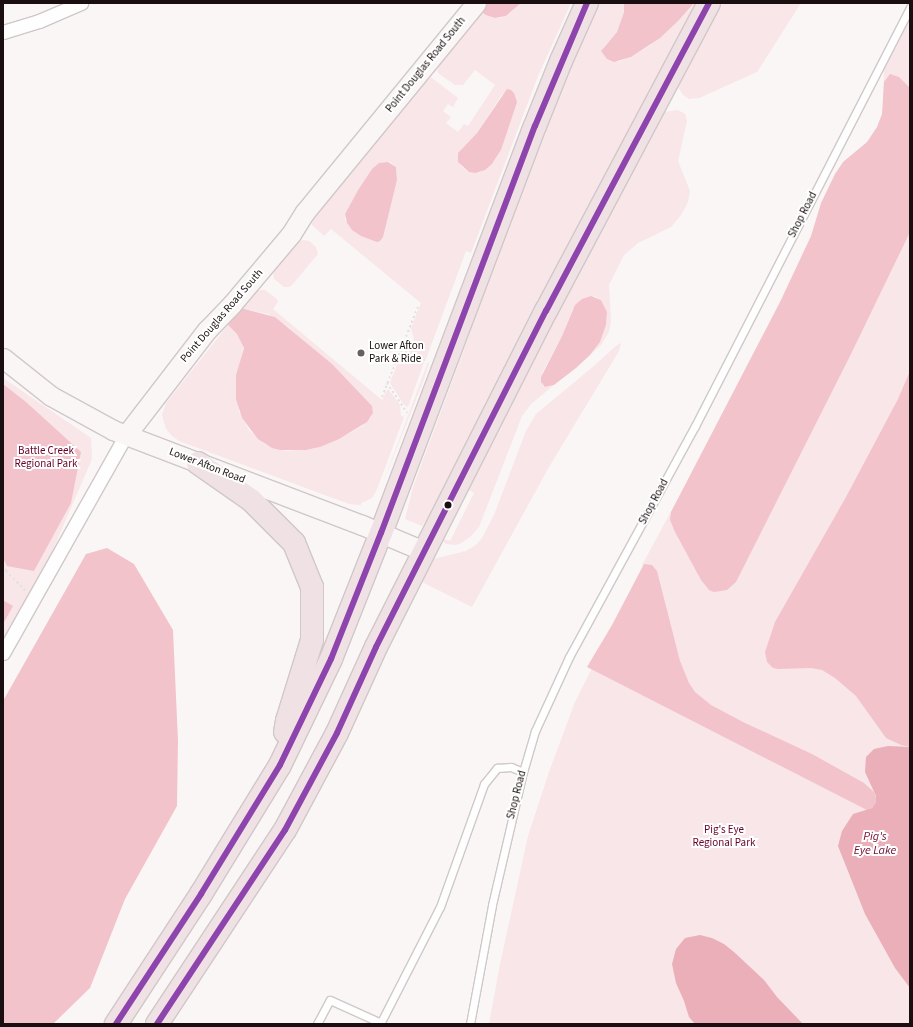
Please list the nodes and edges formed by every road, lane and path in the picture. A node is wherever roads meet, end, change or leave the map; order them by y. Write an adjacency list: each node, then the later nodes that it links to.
1 (81, 3): 6 (street)
2 (476, 3): 14 (street, Point Douglas Road South)
3 (587, 3): 16 (highway)
4 (709, 3): 17 (highway)
5 (910, 7): 22 (lane, Shop Road)
6 (3, 32)
7 (419, 304): 8 (path)
8 (400, 350): 10 (path); 11 (path)
9 (3, 358): 14 (street, Lower Afton Road)
10 (426, 361)
11 (387, 383): 12 (path); 13 (path)
12 (382, 397)
13 (407, 413)
14 (126, 435): 15 (street, Lower Afton Road); 19 (street, Point Douglas Road South)
15 (198, 463): 16 (street, Lower Afton Road); 21 (highway)
16 (381, 533): 17 (street, Lower Afton Road); 21 (highway)
17 (424, 551): 24 (highway)
18 (3, 565): 19 (path)
19 (34, 599): 20 (street, Point Douglas Road South)
20 (3, 653)
21 (280, 765): 23 (highway)
22 (523, 772): 26 (lane); 27 (lane, Shop Road)
23 (116, 1024)
24 (156, 1024)
25 (317, 1024): 26 (lane)
26 (381, 1024)
27 (470, 1024)

